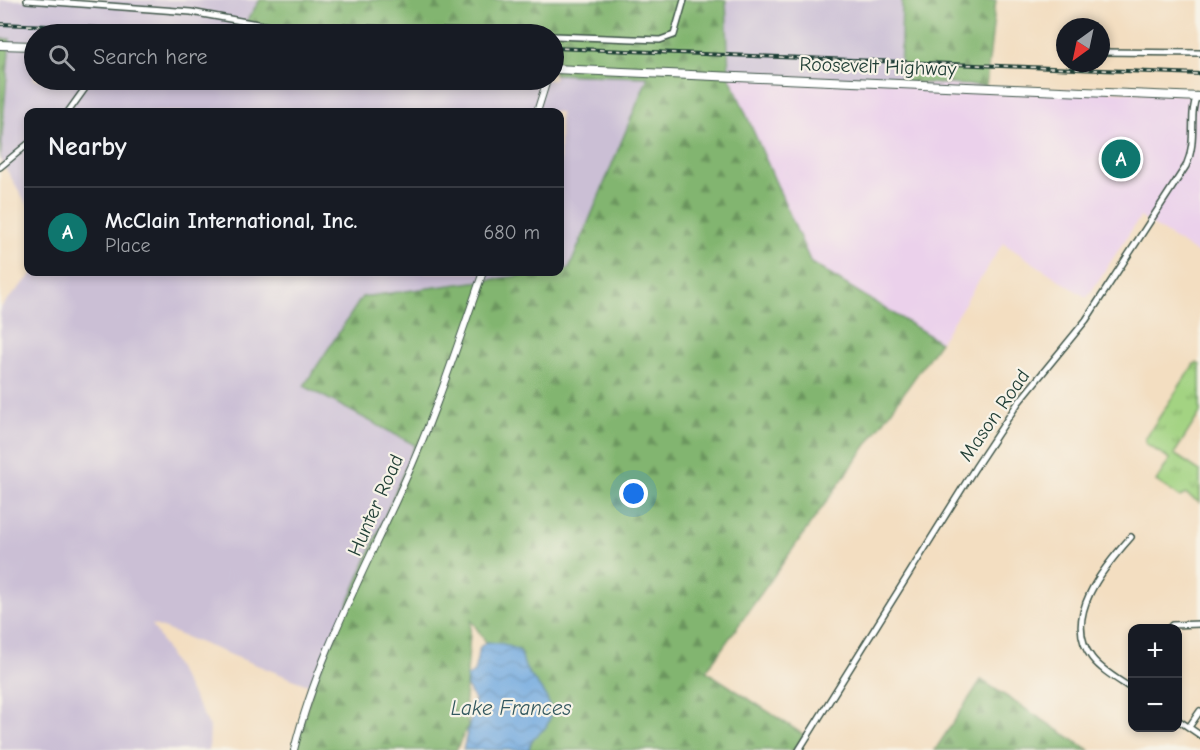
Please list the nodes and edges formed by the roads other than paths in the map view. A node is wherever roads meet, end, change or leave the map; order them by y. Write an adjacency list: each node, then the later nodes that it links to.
1 (27, 0): 3 (street)
2 (684, 0): 4 (street)
3 (257, 24)
4 (564, 36)
5 (0, 45): 6 (main road)
6 (24, 46)
7 (1110, 52): 8 (street)
8 (1200, 53)
9 (564, 69): 12 (main road, Roosevelt Highway)
10 (84, 90): 13 (street)
11 (544, 90): 14 (street)
12 (1198, 97): 27 (street, Mason Road)
13 (71, 108)
14 (538, 108)
15 (24, 147): 16 (street)
16 (0, 167)
17 (482, 276): 26 (street, Hunter Road)
18 (1131, 537): 21 (street)
19 (1200, 624): 20 (street)
20 (1182, 625)
21 (1128, 686)
22 (1200, 711): 24 (street)
23 (1182, 723): 24 (street)
24 (1189, 727): 25 (street)
25 (1200, 735)
26 (294, 750)
27 (799, 750)

